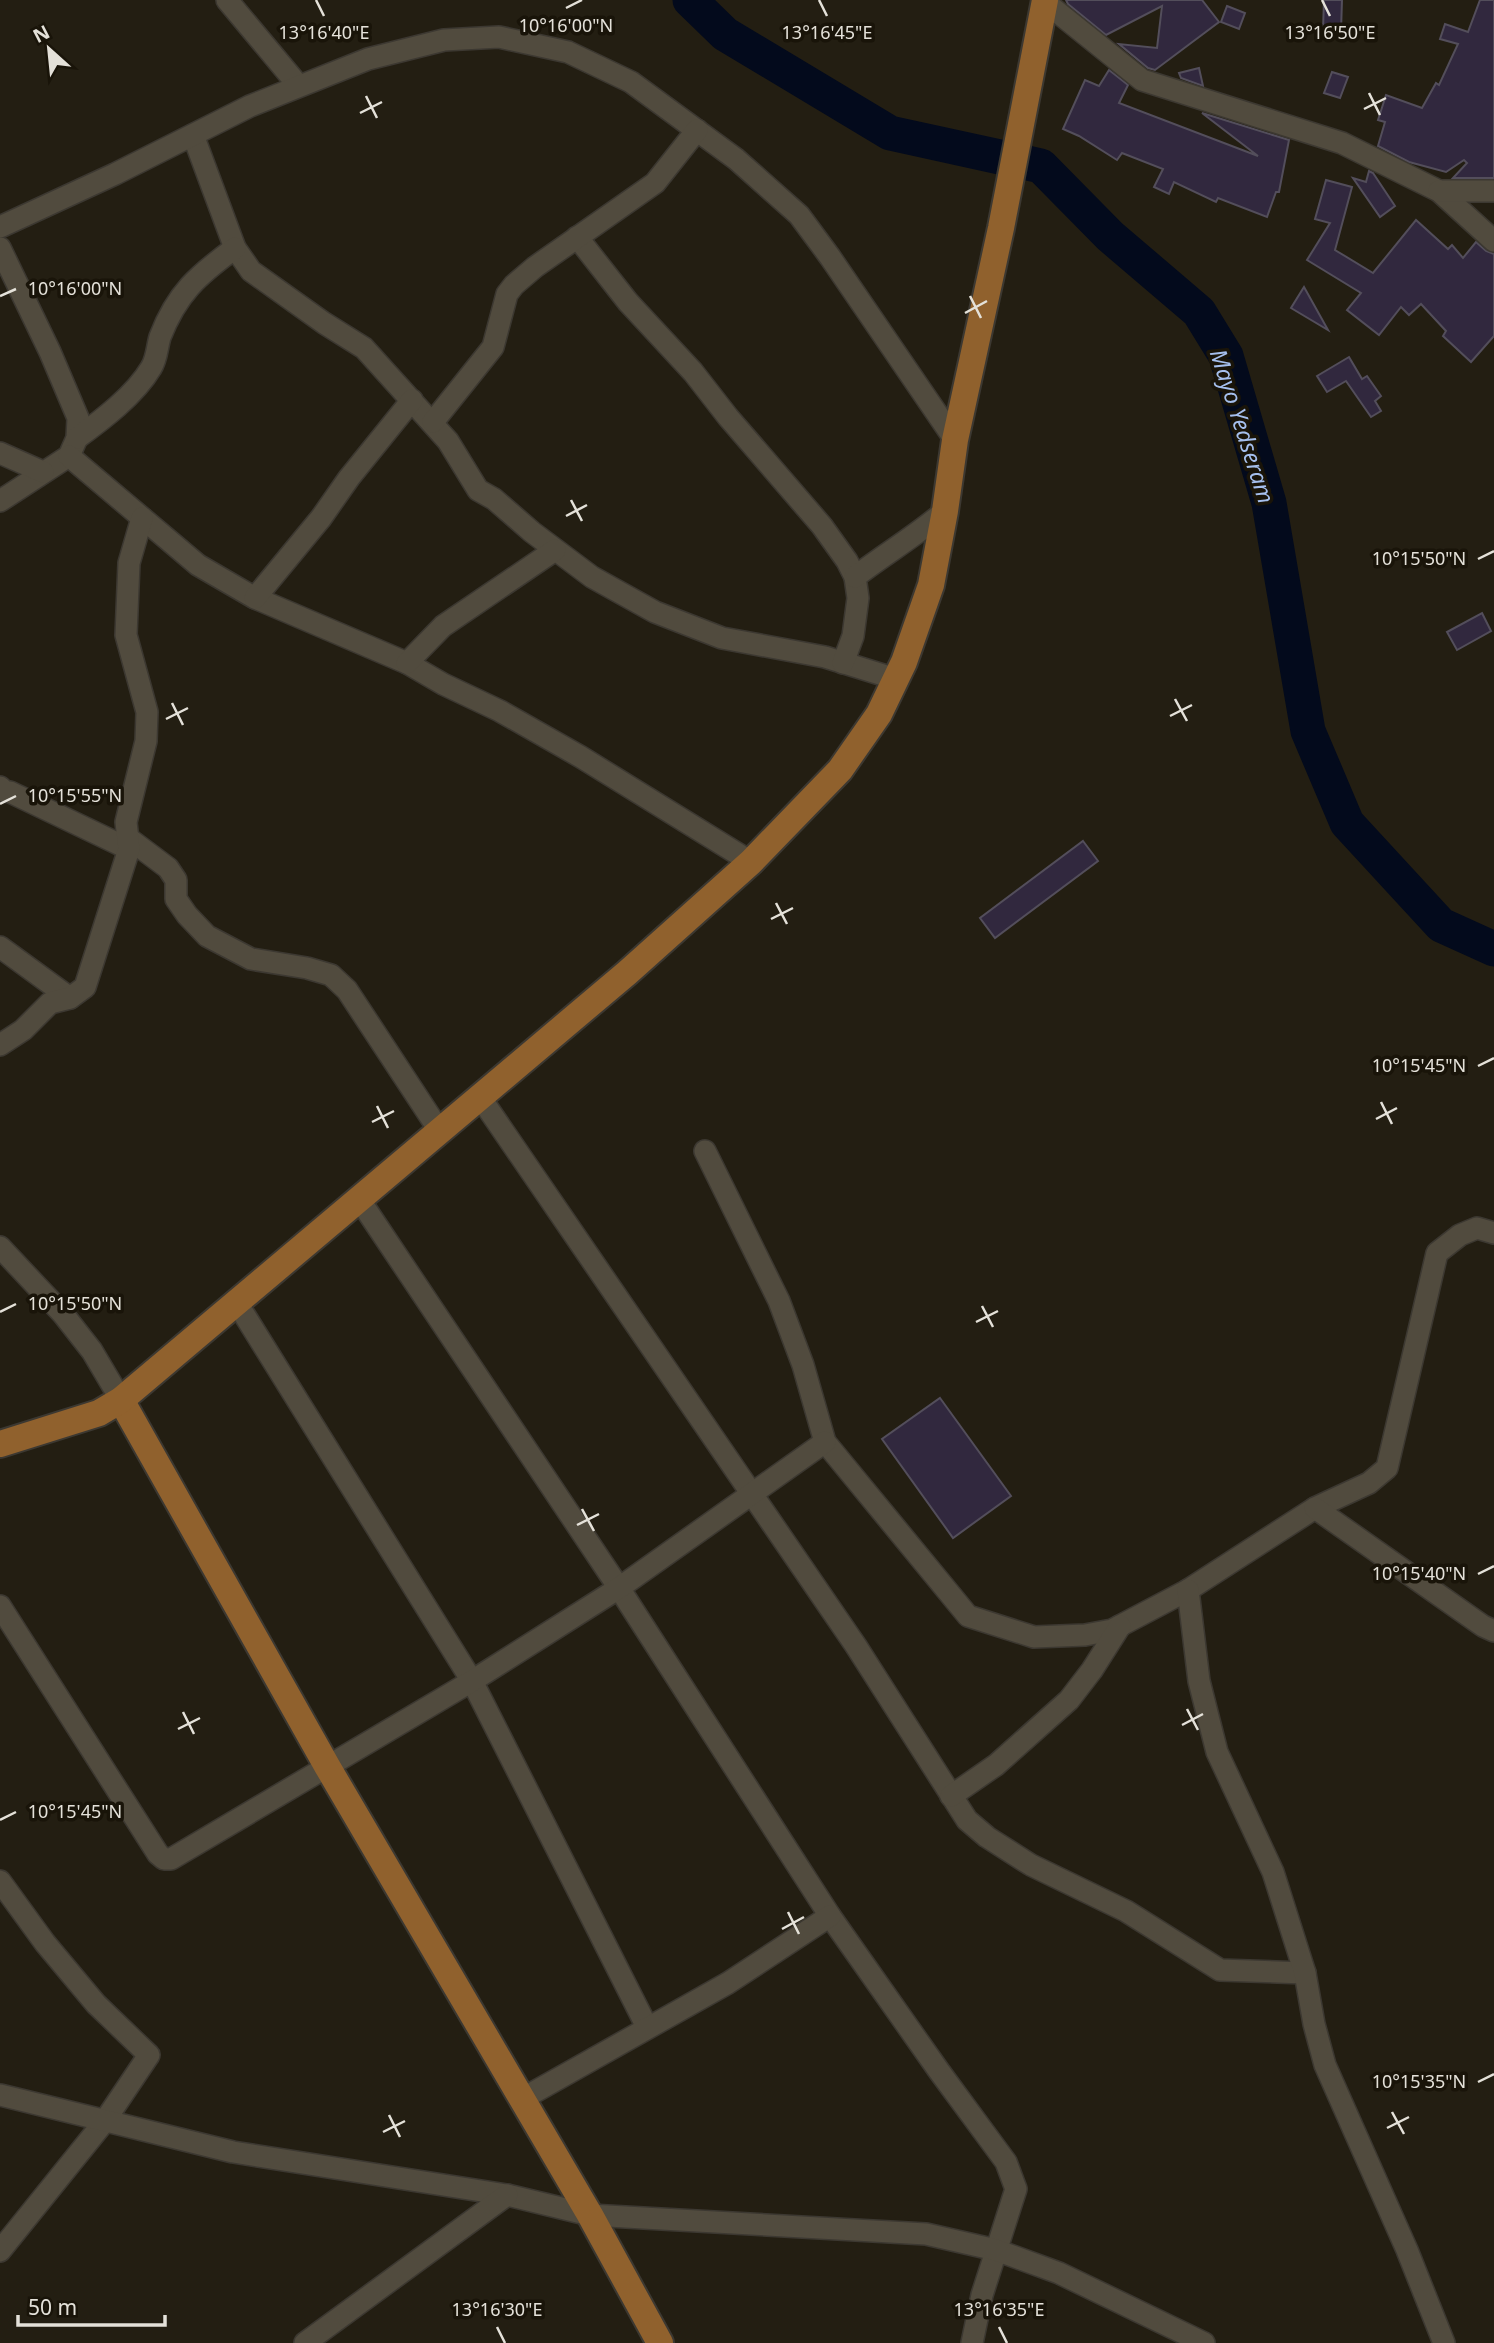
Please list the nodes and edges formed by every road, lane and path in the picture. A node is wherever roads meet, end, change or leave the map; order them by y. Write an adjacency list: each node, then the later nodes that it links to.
1 (228, 0): 3 (street)
2 (1045, 1): 6 (street); 15 (main road)
3 (298, 85): 4 (street); 5 (street)
4 (697, 130): 9 (street); 15 (street)
5 (192, 135): 8 (street); 12 (street)
6 (1439, 191): 7 (street); 10 (street)
7 (1494, 191)
8 (0, 227)
9 (577, 237): 14 (street); 23 (street)
10 (1494, 241)
11 (0, 248): 16 (street)
12 (235, 248): 13 (street); 16 (street)
13 (412, 400): 14 (street); 24 (street)
14 (433, 422): 22 (street)
15 (956, 440): 20 (main road)
16 (73, 447): 18 (street); 21 (street)
17 (0, 453): 18 (street)
18 (43, 472): 19 (street)
19 (0, 501)
20 (945, 511): 23 (street); 27 (main road)
21 (142, 518): 24 (street); 29 (street)
22 (555, 550): 25 (street); 26 (street)
23 (855, 577): 26 (street)
24 (255, 598): 25 (street)
25 (407, 663): 30 (street)
26 (843, 663): 27 (street)
27 (896, 679): 30 (main road)
28 (1, 791): 29 (street)
29 (129, 844): 32 (street); 35 (street)
30 (751, 862): 34 (main road)
31 (0, 947): 32 (street)
32 (70, 998): 33 (street)
33 (0, 1045)
34 (480, 1097): 35 (main road); 44 (street)
35 (439, 1130): 37 (main road)
36 (705, 1151): 42 (street)
37 (359, 1199): 40 (main road); 46 (street)
38 (1494, 1233): 45 (street)
39 (0, 1247): 41 (street)
40 (237, 1303): 41 (main road); 51 (street)
41 (121, 1399): 43 (main road); 52 (main road)
42 (825, 1441): 44 (street); 50 (street)
43 (0, 1444)
44 (751, 1495): 46 (street); 53 (street)
45 (1315, 1508): 47 (street); 49 (street)
46 (619, 1588): 51 (street); 55 (street)
47 (1188, 1590): 50 (street); 56 (street)
48 (0, 1606): 52 (street)
49 (1490, 1624)
50 (1120, 1626): 53 (street)
51 (472, 1681): 52 (street); 57 (street)
52 (327, 1766): 59 (main road)
53 (951, 1796): 56 (street)
54 (0, 1881): 60 (street)
55 (830, 1916): 57 (street); 63 (street)
56 (1305, 1973): 69 (street)
57 (648, 2027): 59 (street)
58 (0, 2095): 60 (street)
59 (522, 2099): 62 (main road)
60 (104, 2122): 61 (street); 64 (street)
61 (507, 2195): 62 (street); 65 (street)
62 (590, 2215): 63 (street); 66 (main road)
63 (996, 2250): 67 (street); 68 (street)
64 (0, 2251)
65 (305, 2343)
66 (660, 2343)
67 (972, 2343)
68 (1205, 2343)
69 (1444, 2343)

